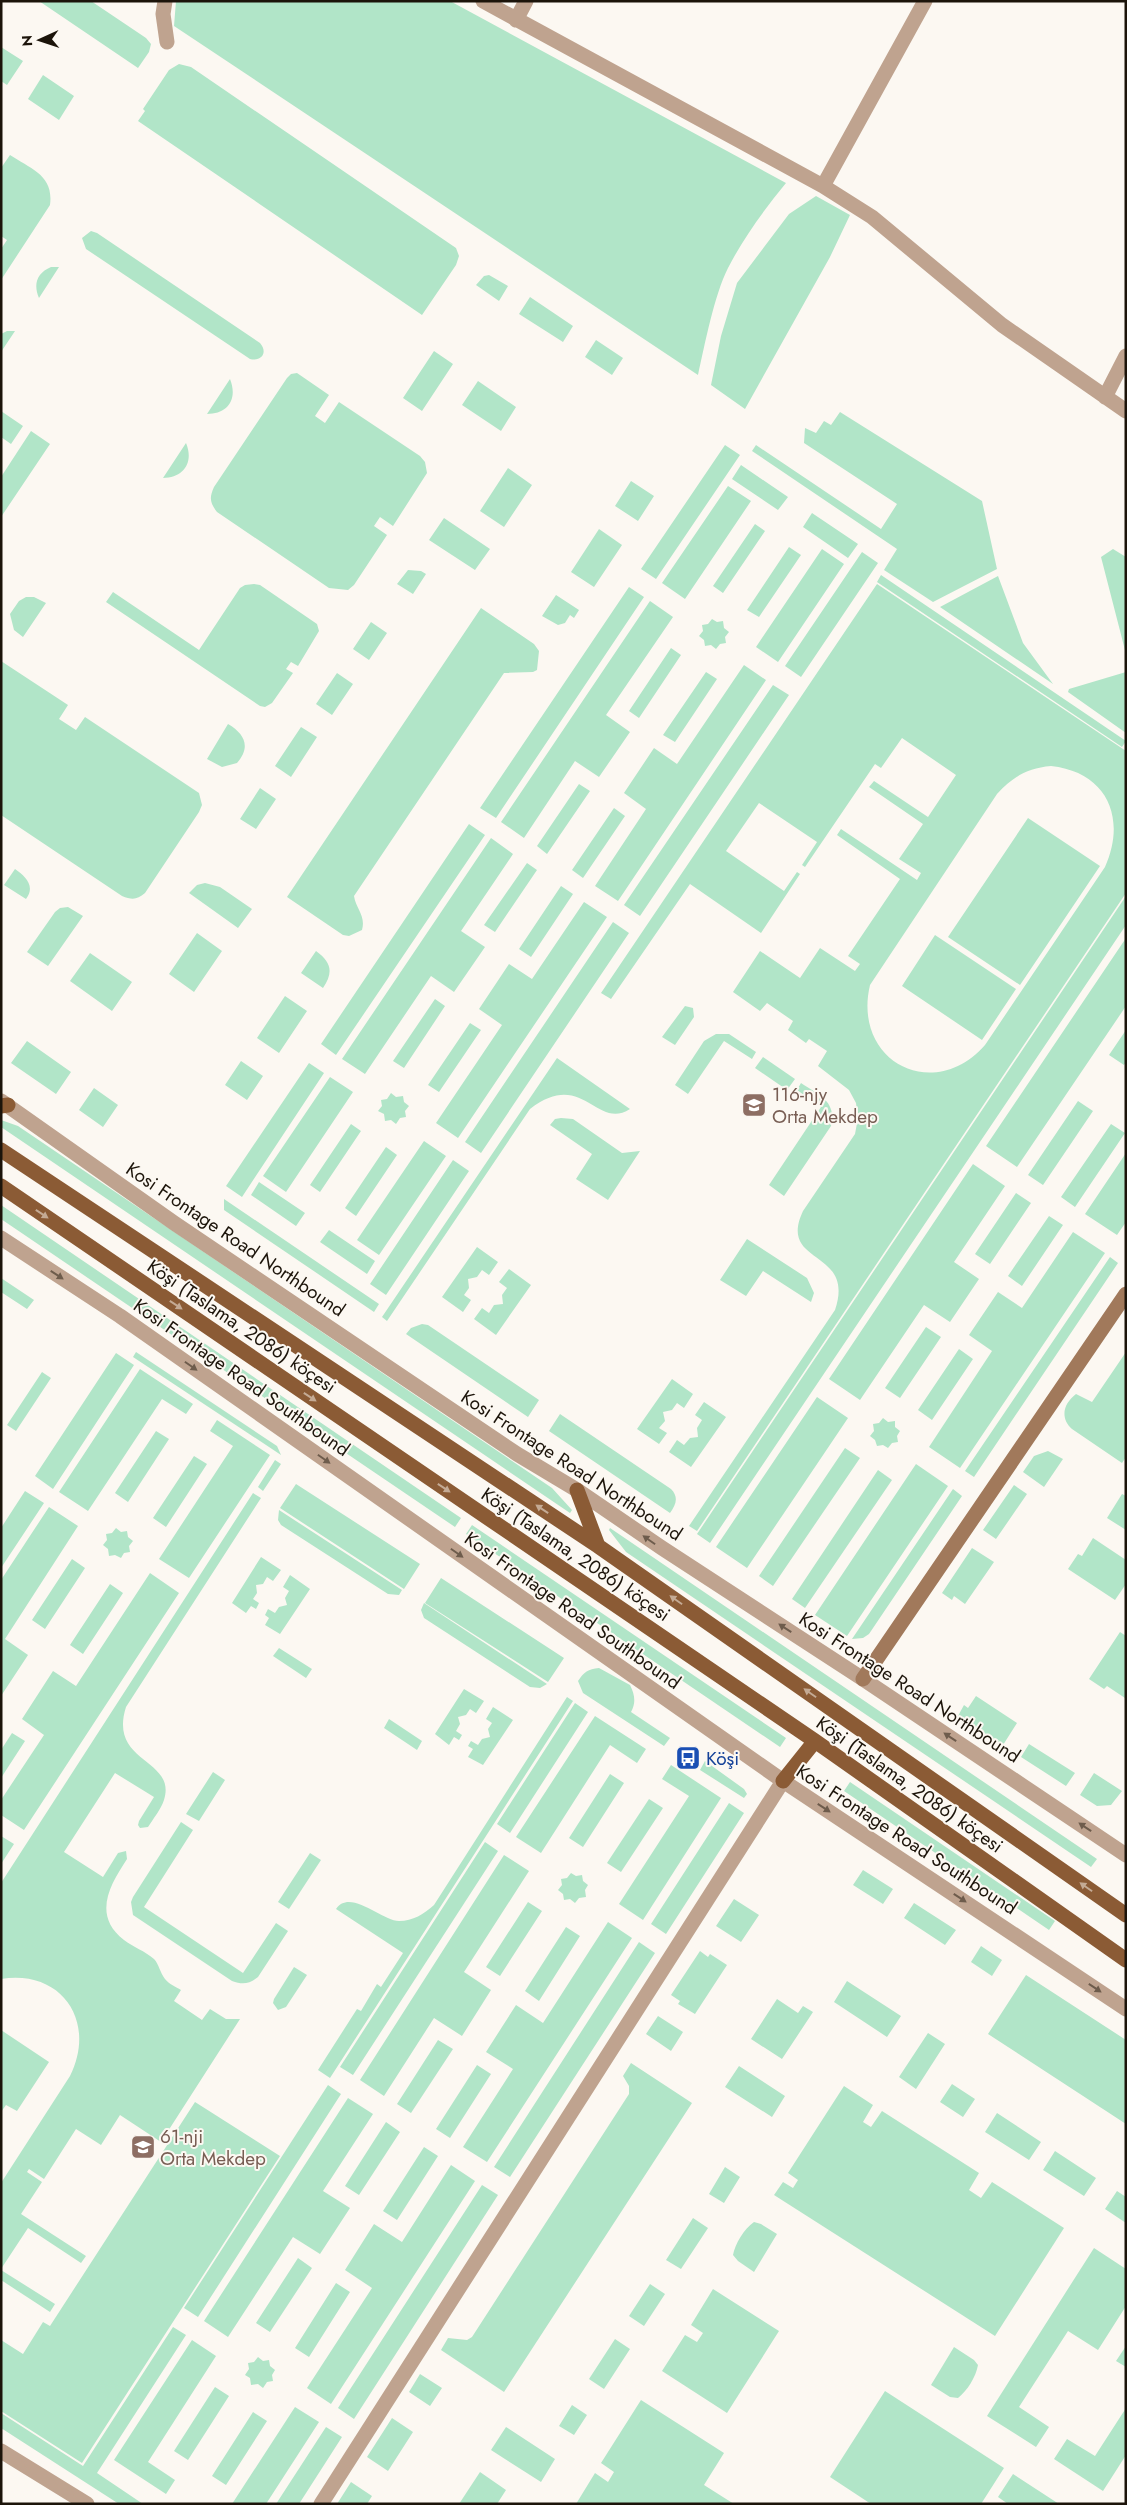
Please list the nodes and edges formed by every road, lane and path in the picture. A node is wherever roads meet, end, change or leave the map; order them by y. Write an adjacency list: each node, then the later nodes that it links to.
1 (166, 1): 6 (street)
2 (483, 1): 5 (street)
3 (526, 1): 5 (street)
4 (925, 1): 7 (street)
5 (516, 20): 7 (street)
6 (166, 42)
7 (823, 186): 9 (street)
8 (1126, 356): 9 (street)
9 (1105, 397): 10 (street)
10 (1126, 411)
11 (3, 1104): 16 (street, Kosi Frontage Road Northbound)
12 (1, 1150): 17 (main road, Köşi (Taslama, 2086) köçesi, one-way to 12)
13 (1, 1186): 19 (main road, Köşi (Taslama, 2086) köçesi, one-way to 19)
14 (1, 1238): 20 (street, Kosi Frontage Road Southbound, one-way to 20)
15 (1126, 1294): 18 (street)
16 (577, 1490): 17 (main road); 18 (street, Kosi Frontage Road Northbound, one-way to 16)
17 (598, 1546): 22 (main road, Köşi (Taslama, 2086) köçesi, one-way to 17)
18 (863, 1679): 21 (street, Kosi Frontage Road Northbound, one-way to 18)
19 (815, 1740): 20 (main road); 23 (main road, Köşi (Taslama, 2086) köçesi)
20 (783, 1781): 24 (street, Kosi Frontage Road Southbound, one-way to 24); 27 (street)
21 (1126, 1855)
22 (1126, 1915)
23 (1126, 1960)
24 (1126, 2009)
25 (1, 2451): 26 (street)
26 (87, 2504)
27 (321, 2504)

